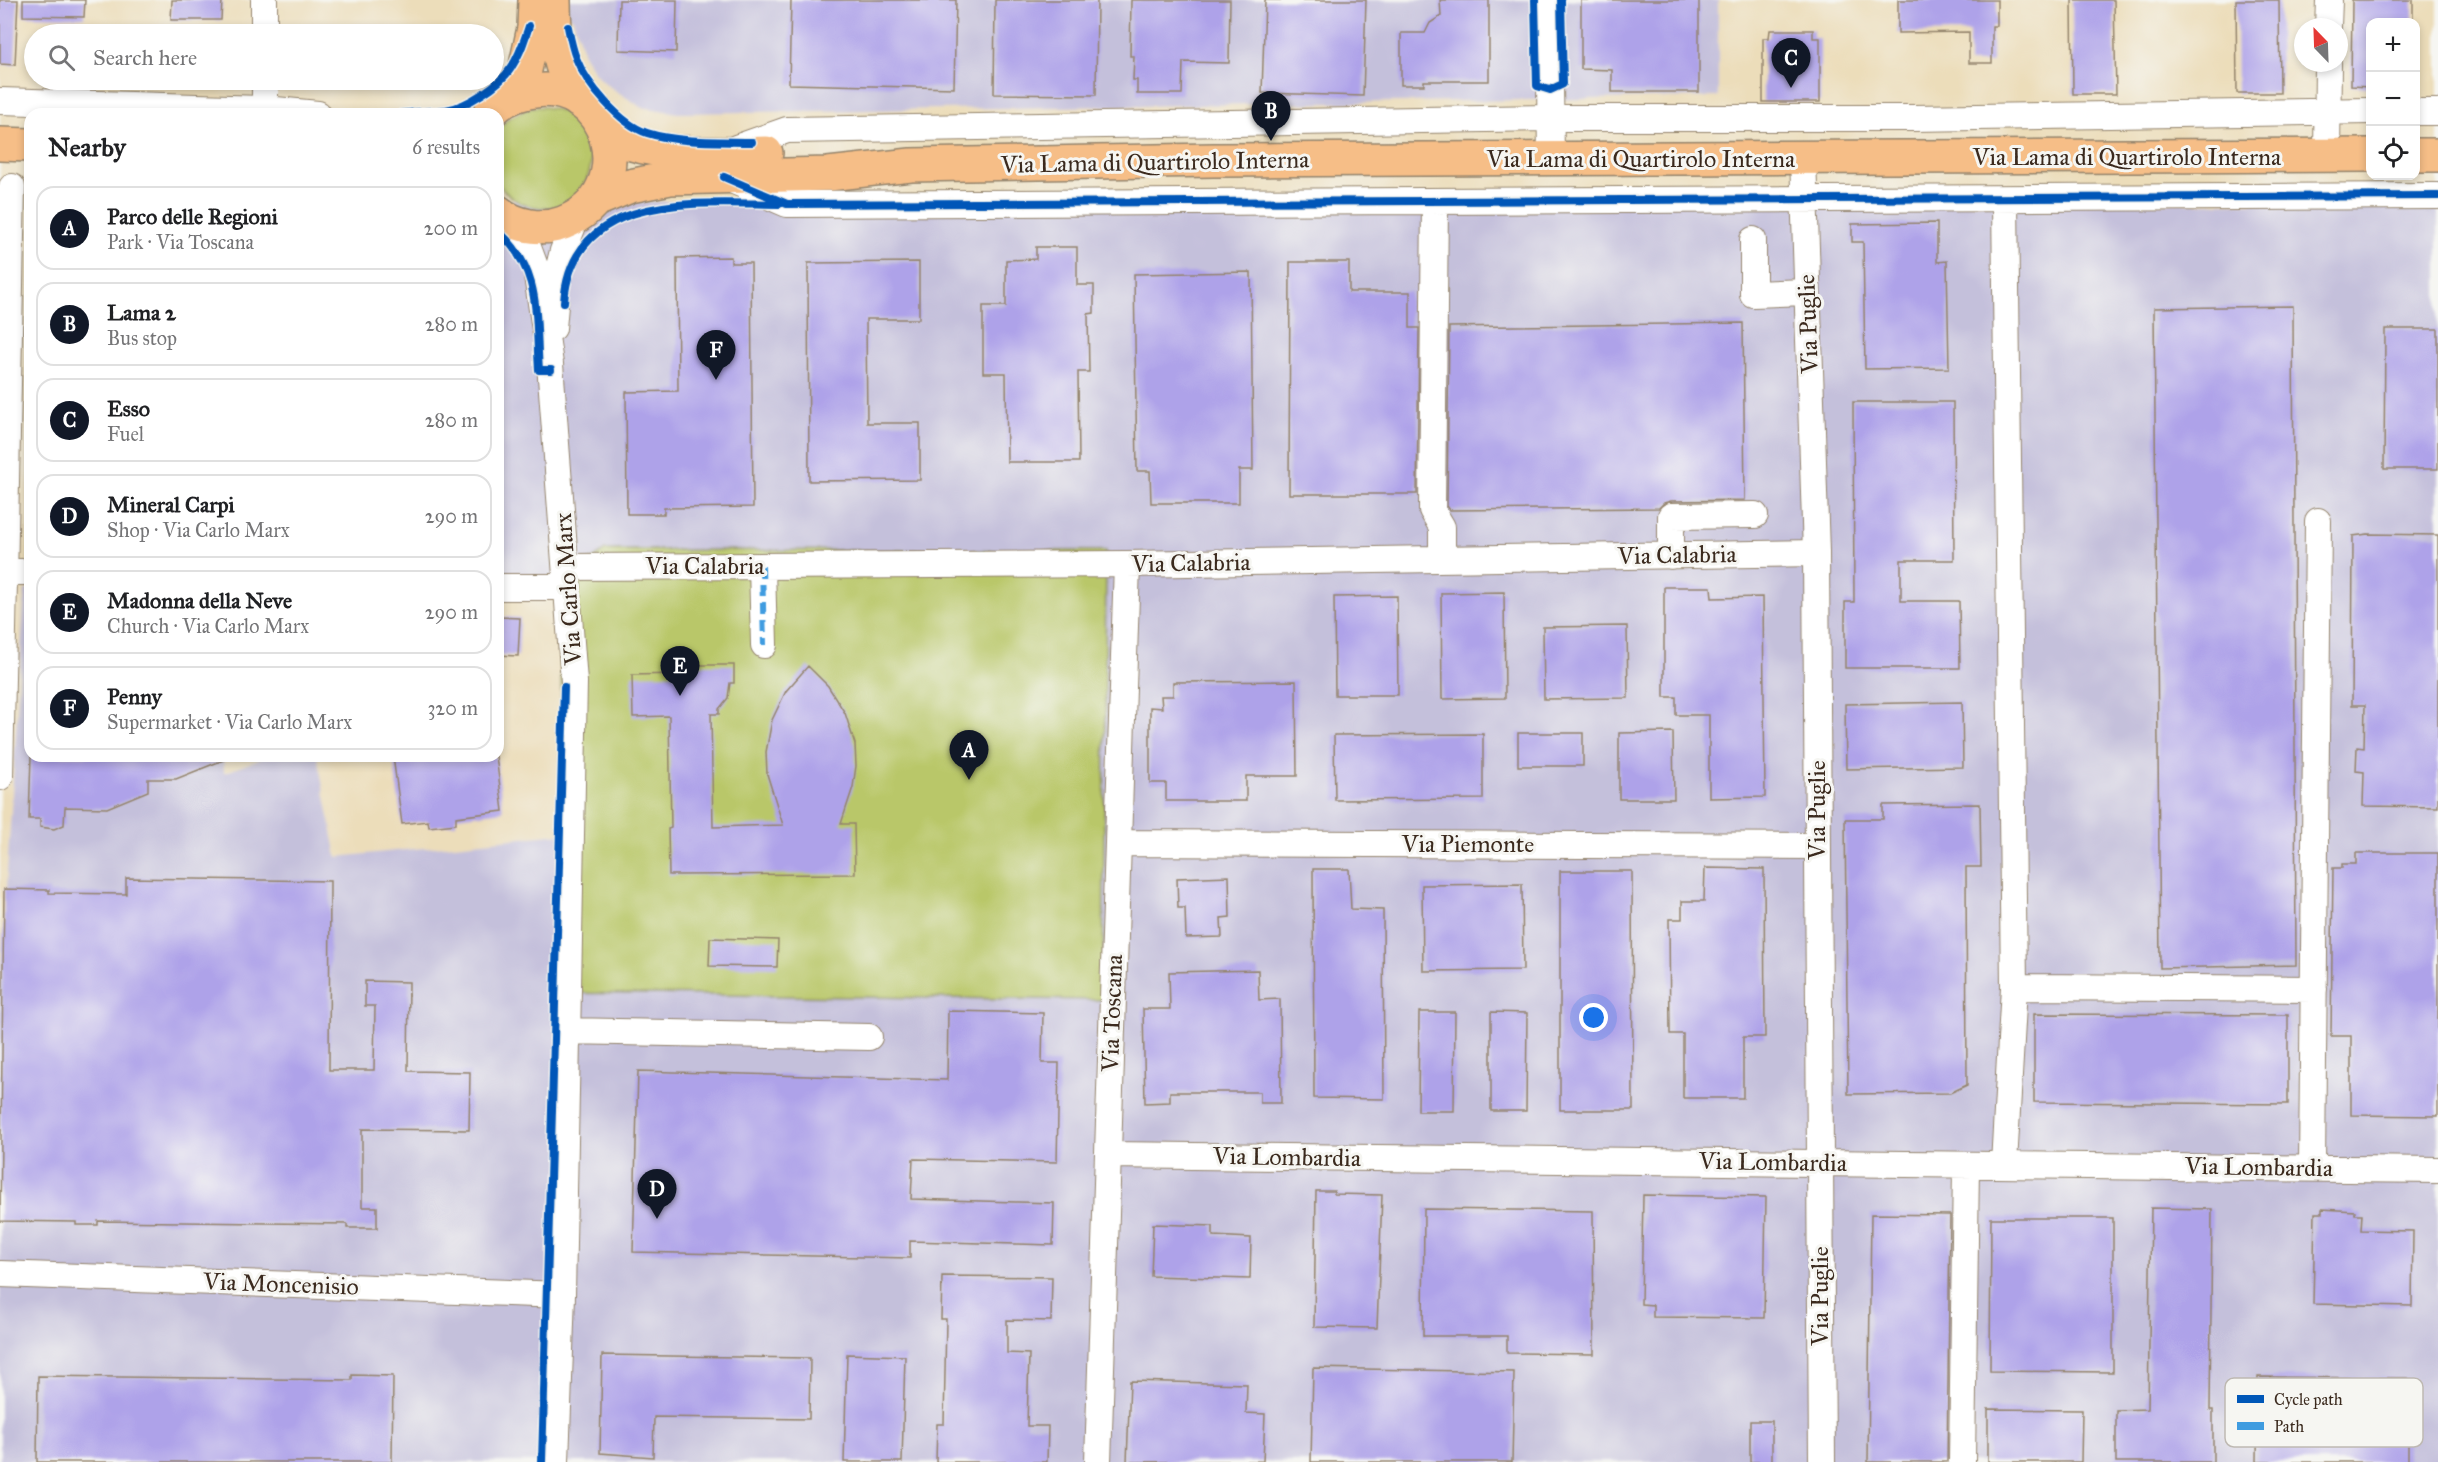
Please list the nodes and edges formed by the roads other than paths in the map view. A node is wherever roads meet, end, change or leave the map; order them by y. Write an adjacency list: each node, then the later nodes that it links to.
1 (264, 0): 7 (street)
2 (535, 0): 10 (main road)
3 (554, 0): 12 (main road, Via Carlo Marx)
4 (1549, 0): 20 (street)
5 (2329, 0): 6 (street)
6 (2328, 18)
7 (264, 24)
8 (2328, 72): 16 (street)
9 (265, 90): 14 (street)
10 (520, 93): 12 (main road, Via Carlo Marx); 15 (main road, Via Carlo Marx)
11 (0, 101): 13 (street)
12 (579, 101): 22 (main road, Via Carlo Marx)
13 (232, 108)
14 (265, 108)
15 (496, 108)
16 (2328, 110): 17 (street); 21 (street); 28 (street)
17 (2366, 111)
18 (2420, 112): 19 (street)
19 (2438, 112)
20 (1550, 118): 21 (street); 31 (street); 32 (street)
21 (1913, 118): 29 (street)
22 (603, 129): 32 (main road, Via Lama di Quartirolo Interna); 38 (main road, Via Carlo Marx)
23 (0, 144): 24 (main road)
24 (24, 145)
25 (2366, 155): 28 (main road, Via Lama di Quartirolo Interna)
26 (2420, 155): 27 (main road)
27 (2438, 155)
28 (2326, 156): 29 (main road, Via Lama di Quartirolo Interna)
29 (1954, 157): 30 (main road, Via Lama di Quartirolo Interna)
30 (1803, 158): 31 (main road, Via Lama di Quartirolo Interna); 36 (street, Via Puglie)
31 (1551, 159): 32 (main road, Via Lama di Quartirolo Interna)
32 (723, 165): 37 (street); 38 (main road, Via Lama di Quartirolo Interna)
33 (14, 187): 50 (street)
34 (2438, 195): 35 (street)
35 (2005, 199): 36 (street); 57 (street)
36 (1804, 201): 37 (street); 41 (street, Via Puglie)
37 (1435, 202): 47 (street)
38 (586, 209): 39 (main road, Via Carlo Marx); 42 (street, Via Carlo Marx)
39 (506, 217): 42 (street, Via Carlo Marx)
40 (1753, 240): 41 (street)
41 (1807, 292): 45 (street, Via Puglie)
42 (550, 364): 51 (street, Via Carlo Marx)
43 (1755, 515): 46 (street)
44 (2318, 521): 58 (street)
45 (1815, 553): 46 (street, Via Calabria); 56 (street, Via Puglie)
46 (1671, 556): 47 (street, Via Calabria)
47 (1442, 559): 48 (street, Via Calabria)
48 (1126, 564): 49 (street, Via Calabria); 55 (street, Via Toscana)
49 (762, 566): 51 (street, Via Calabria); 53 (street)
50 (12, 572): 54 (street)
51 (568, 577): 52 (street, Via Calabria); 59 (street, Via Carlo Marx)
52 (504, 585)
53 (764, 645)
54 (0, 777)
55 (1118, 843): 56 (street, Via Piemonte); 61 (street, Via Toscana)
56 (1818, 846): 62 (street, Via Puglie)
57 (2014, 987): 58 (street); 63 (street)
58 (2314, 989): 65 (street)
59 (567, 1031): 60 (street); 68 (street, Via Carlo Marx)
60 (870, 1037)
61 (1108, 1155): 62 (street, Via Lombardia); 70 (street, Via Toscana)
62 (1820, 1162): 64 (street, Via Lombardia); 71 (street, Via Puglie)
63 (2004, 1164): 64 (street, Via Lombardia); 65 (street, Via Lombardia)
64 (1966, 1165): 72 (street)
65 (2312, 1168): 66 (street, Via Lombardia)
66 (2438, 1170)
67 (0, 1274): 68 (street, Via Moncenisio)
68 (562, 1295): 69 (street, Via Carlo Marx)
69 (556, 1462)
70 (1098, 1462)
71 (1822, 1462)
72 (1962, 1462)

